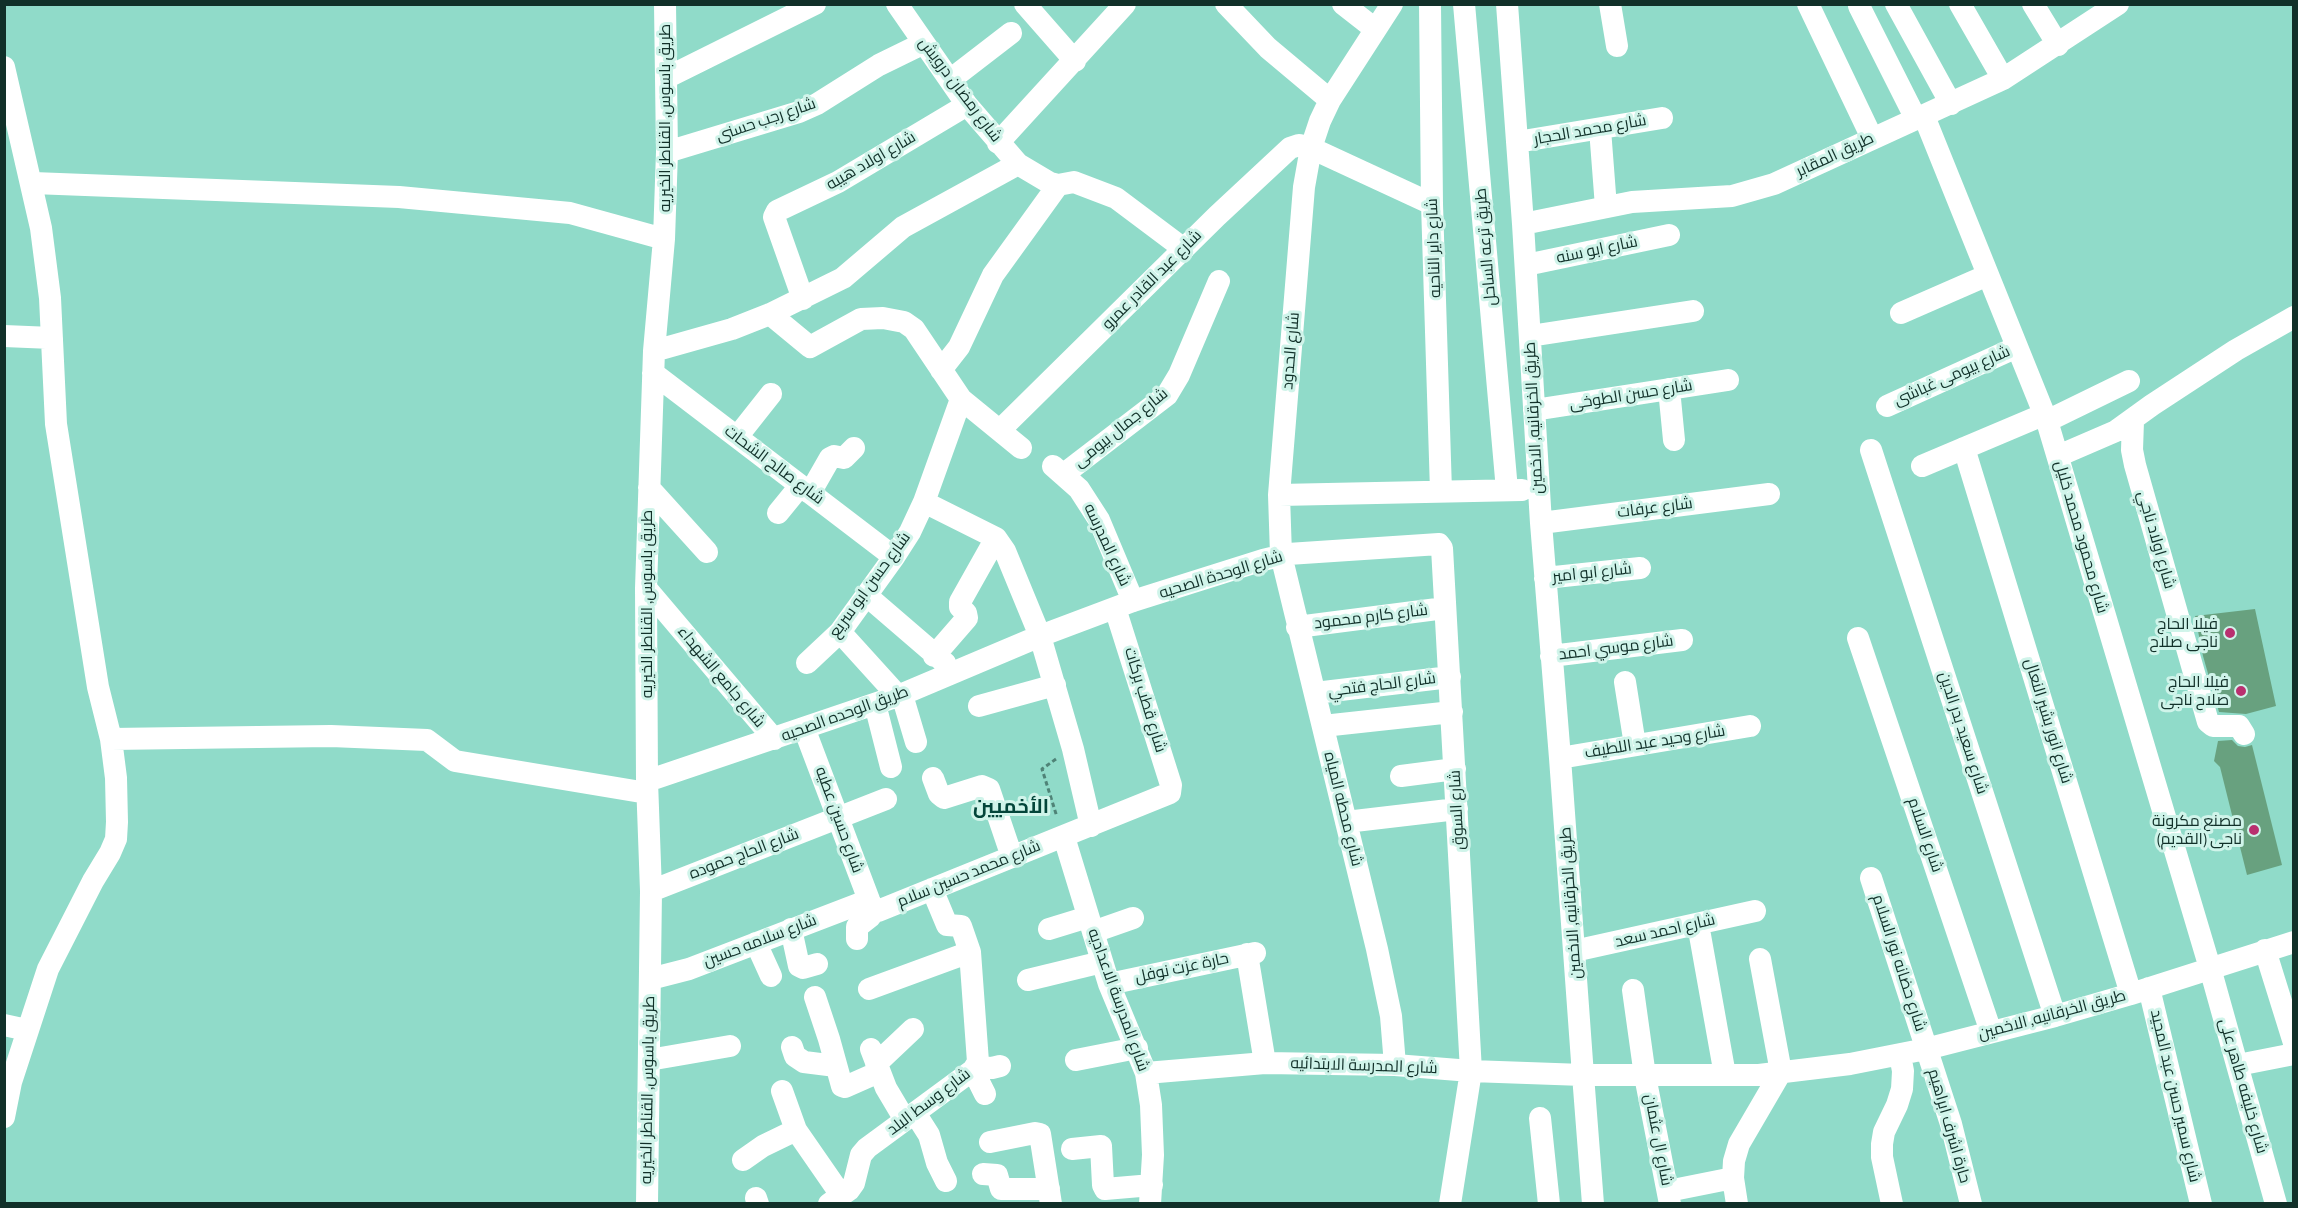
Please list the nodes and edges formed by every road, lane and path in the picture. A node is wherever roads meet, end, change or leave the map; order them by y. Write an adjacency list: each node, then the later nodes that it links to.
1 (665, 4): 26 (street, طريق باسوس, القناطر الخيريه)
2 (815, 4): 26 (street)
3 (897, 4): 21 (street, شارع رمضان درويش)
4 (1025, 4): 24 (street)
5 (1125, 4): 24 (street)
6 (1226, 4): 29 (street)
7 (1343, 4): 19 (street)
8 (1392, 4): 19 (street, شارع الحدود)
9 (1430, 4): 43 (street, شارع داير الناحيه)
10 (1464, 4): 84 (street, طريق ترعه الساحل)
11 (1507, 4): 36 (street, طريق الخرقانيه, الاخمين)
12 (1610, 4): 23 (street)
13 (1808, 4): 35 (street)
14 (1896, 4): 30 (street)
15 (1960, 4): 27 (street)
16 (2033, 4): 22 (street)
17 (2118, 4): 22 (street, طريق المقابر)
18 (1860, 6): 32 (street, شارع محمود محمد خليل)
19 (1375, 30): 29 (street, شارع الحدود)
20 (1011, 33): 28 (street)
21 (924, 42): 28 (street, شارع رمضان درويش); 39 (street, شارع رجب حسنى)
22 (2058, 45): 27 (street, طريق المقابر)
23 (1617, 46)
24 (1075, 61): 37 (street)
25 (4, 67): 41 (street)
26 (666, 78): 39 (street, طريق باسوس, القناطر الخيريه)
27 (2003, 79): 30 (street, طريق المقابر)
28 (950, 80): 31 (street, شارع رمضان درويش)
29 (1330, 100): 38 (street, شارع الحدود)
30 (1951, 104): 32 (street, طريق المقابر)
31 (967, 105): 37 (street, شارع رمضان درويش); 52 (street, شارع اولاد هيبه)
32 (1920, 117): 35 (street, طريق المقابر); 50 (street, شارع محمود محمد خليل)
33 (1662, 118): 34 (street, شارع محمد الحجار)
34 (1600, 129): 36 (street, شارع محمد الحجار); 44 (street)
35 (1872, 138): 44 (street, طريق المقابر)
36 (1517, 142): 45 (street, طريق الخرقانيه, الاخمين)
37 (998, 143): 40 (street, شارع رمضان درويش)
38 (1311, 148): 43 (street); 48 (street, شارع عبد القادر عمرو); 88 (street, شارع الحدود)
39 (667, 152): 47 (street, طريق باسوس, القناطر الخيريه)
40 (1018, 164): 42 (street, شارع رمضان درويش); 52 (street)
41 (33, 183): 47 (street); 59 (street)
42 (1058, 185): 48 (street, شارع رمضان درويش); 62 (street)
43 (1432, 204): 86 (street, شارع داير الناحيه)
44 (1606, 207): 45 (street, طريق المقابر)
45 (1523, 224): 49 (street, طريق الخرقانيه, الاخمين)
46 (1669, 235): 49 (street, شارع ابو سنه)
47 (664, 240): 61 (street, طريق باسوس, القناطر الخيريه)
48 (1184, 249): 72 (street, شارع عبد القادر عمرو)
49 (1526, 265): 58 (street, طريق الخرقانيه, الاخمين)
50 (1988, 275): 54 (street); 60 (street, شارع محمود محمد خليل)
51 (1219, 281): 81 (street, شارع جمال بيومى)
52 (803, 298): 55 (street)
53 (1693, 311): 58 (street)
54 (1901, 313)
55 (770, 314): 61 (street); 62 (street)
56 (2294, 317): 71 (street)
57 (4, 336): 59 (street)
58 (1530, 336): 69 (street, طريق الخرقانيه, الاخمين)
59 (52, 338): 124 (street)
60 (2017, 346): 68 (street, شارع بيومى غباشى); 70 (street, شارع محمود محمد خليل)
61 (653, 362): 73 (street, شارع صالح الشحات); 82 (street, طريق باسوس, القناطر الخيريه)
62 (941, 370): 67 (street)
63 (1728, 380): 65 (street, شارع حسن الطوخى)
64 (2129, 381): 70 (street)
65 (1669, 389): 69 (street, شارع حسن الطوخى); 74 (street)
66 (771, 394): 73 (street)
67 (961, 399): 72 (street); 89 (street, شارع حسن ابو سريع)
68 (1887, 406)
69 (1534, 410): 85 (street, طريق الخرقانيه, الاخمين)
70 (2046, 418): 77 (street); 79 (street, شارع محمود محمد خليل)
71 (2133, 420): 79 (street); 123 (street, شارع اولاد ناجي)
72 (1000, 430): 76 (street)
73 (737, 437): 83 (street, شارع صالح الشحات)
74 (1674, 440)
75 (854, 448): 83 (street)
76 (1021, 448)
77 (1964, 448): 80 (street); 169 (street, شارع انور بشير النعال)
78 (1871, 450): 171 (street, شارع سعيد بدر الدين)
79 (2058, 456): 162 (street, شارع محمود محمد خليل)
80 (1922, 466)
81 (1059, 470): 101 (street, شارع المدرسه)
82 (649, 488): 94 (street); 99 (street, طريق باسوس, القناطر الخيريه)
83 (805, 489): 90 (street); 96 (street, شارع صالح الشحات)
84 (1507, 490): 85 (street); 86 (street)
85 (1538, 490): 91 (street, طريق الخرقانيه, الاخمين)
86 (1441, 492): 88 (street)
87 (1769, 494): 91 (street, شارع عرفات)
88 (1279, 495): 95 (street, شارع الحدود)
89 (924, 502): 92 (street); 96 (street, شارع حسن ابو سريع)
90 (778, 513)
91 (1540, 523): 98 (street, طريق الخرقانيه, الاخمين)
92 (996, 538): 105 (street); 108 (street)
93 (1442, 548): 95 (street, شارع الوحدة الصحيه); 102 (street, شارع السوق)
94 (707, 552)
95 (1281, 555): 101 (street, شارع الوحدة الصحيه); 103 (street, شارع محطه المياه)
96 (894, 557): 100 (street, شارع حسن ابو سريع)
97 (1640, 568): 98 (street, شارع ابو امير)
98 (1545, 578): 109 (street, طريق الخرقانيه, الاخمين)
99 (646, 588): 125 (street, شارع جامع الشهداء); 134 (street, طريق باسوس, القناطر الخيريه)
100 (866, 595): 104 (street, شارع حسن ابو سريع); 108 (street)
101 (1124, 605): 105 (street, شارع الوحدة الصحيه); 135 (street, شارع قطب بركات)
102 (1446, 608): 103 (street, شارع كارم محمود); 112 (street, شارع السوق)
103 (1297, 627): 115 (street, شارع محطه المياه)
104 (840, 632): 110 (street, شارع حسن ابو سريع); 116 (street)
105 (1040, 636): 111 (street, طريق الوحده الصحيه); 114 (street)
106 (1858, 638): 175 (street, شارع السلام)
107 (1682, 640): 109 (street, شارع موسي احمد)
108 (934, 656): 111 (street)
109 (1551, 656): 128 (street, طريق الخرقانيه, الاخمين)
110 (807, 663)
111 (956, 671): 116 (street, طريق الوحده الصحيه)
112 (1449, 677): 115 (street, شارع الحاج فتحي); 119 (street, شارع السوق)
113 (1625, 682): 127 (street)
114 (1055, 685): 118 (street); 140 (street)
115 (1315, 693): 120 (street, شارع محطه المياه)
116 (900, 695): 117 (street, طريق الوحده الصحيه); 126 (street)
117 (875, 704): 122 (street, طريق الوحده الصحيه); 129 (street)
118 (979, 706)
119 (1452, 712): 120 (street); 131 (street, شارع السوق)
120 (1323, 726): 139 (street, شارع محطه المياه)
121 (1750, 726): 127 (street, شارع وحيد عبد اللطيف)
122 (804, 728): 125 (street, طريق الوحده الصحيه); 138 (street, شارع حسين عطيه)
123 (2244, 734)
124 (111, 739): 134 (street); 174 (street)
125 (774, 739): 134 (street, طريق الوحده الصحيه)
126 (916, 742)
127 (1635, 746): 128 (street, شارع وحيد عبد اللطيف)
128 (1560, 758): 157 (street, طريق الخرقانيه, الاخمين)
129 (891, 767)
130 (1042, 767): 141 (path)
131 (1455, 769): 132 (street); 137 (street, شارع السوق)
132 (1401, 776)
133 (933, 778): 142 (street)
134 (647, 787): 145 (street, طريق باسوس, القناطر الخيريه)
135 (1170, 792): 140 (street, شارع محمد حسين سلام)
136 (886, 799): 138 (street, شارع الحاج حموده)
137 (1457, 809): 139 (street); 192 (street, شارع السوق)
138 (837, 818): 145 (street, شارع الحاج حموده); 146 (street, شارع حسين عطيه)
139 (1346, 822): 187 (street, شارع محطه المياه)
140 (1091, 826): 141 (street, شارع محمد حسين سلام)
141 (1064, 837): 142 (street, شارع محمد حسين سلام); 150 (street, شارع المدرسة الاعداديه)
142 (1012, 857): 144 (street, شارع محمد حسين سلام)
143 (1871, 878): 180 (street, شارع حضانه نور السلام)
144 (932, 888): 146 (street, شارع محمد حسين سلام); 158 (street, شارع وسط البلد)
145 (651, 891): 164 (street, طريق باسوس, القناطر الخيريه)
146 (872, 907): 152 (street, شارع سلامه حسين); 153 (street)
147 (1755, 911): 149 (street, شارع احمد سعد)
148 (1133, 918): 150 (street)
149 (1698, 924): 157 (street, شارع احمد سعد); 195 (street)
150 (1091, 925): 151 (street); 160 (street, شارع المدرسة الاعداديه)
151 (1049, 929)
152 (791, 930): 155 (street, شارع سلامه حسين); 161 (street)
153 (856, 939)
154 (2294, 942): 156 (street, طريق الخرقانيه, الاخمين)
155 (756, 943): 163 (street); 164 (street, شارع سلامه حسين)
156 (2265, 950): 162 (street, طريق الخرقانيه, الاخمين); 176 (street)
157 (1574, 951): 196 (street, طريق الخرقانيه, الاخمين)
158 (970, 952): 167 (street); 191 (street, شارع وسط البلد)
159 (1760, 959): 194 (street)
160 (1102, 962): 165 (street); 166 (street, شارع المدرسة الاعداديه)
161 (817, 964)
162 (2210, 968): 169 (street, طريق الخرقانيه, الاخمين); 188 (street, شارع خليفه طاهر على)
163 (771, 976)
164 (650, 979): 183 (street, طريق باسوس, القناطر الخيريه)
165 (1028, 980)
166 (1109, 984): 179 (street, شارع المدرسة الاعداديه); 186 (street, حارة عزت نوفل)
167 (869, 989)
168 (1633, 990): 197 (street, شارع ال عثمان)
169 (2140, 991): 171 (street, طريق الخرقانيه, الاخمين); 221 (street, شارع سمير حسن عبد المجيد)
170 (815, 997): 189 (street)
171 (2055, 1016): 175 (street, طريق الخرقانيه, الاخمين)
172 (4, 1025): 174 (street)
173 (913, 1029): 185 (street)
174 (27, 1030): 200 (street)
175 (1991, 1032): 180 (street, طريق الخرقانيه, الاخمين)
176 (2294, 1043)
177 (730, 1046): 183 (street)
178 (792, 1047): 189 (street)
179 (1137, 1048): 184 (street); 193 (street, شارع المدرسة الاعداديه)
180 (1926, 1049): 182 (street, طريق الخرقانيه, الاخمين); 220 (street, حارة اشرف ابراهيم)
181 (2294, 1054): 188 (street)
182 (1900, 1055): 194 (street, طريق الخرقانيه, الاخمين); 219 (street)
183 (649, 1060): 214 (street, طريق باسوس, القناطر الخيريه)
184 (1076, 1060)
185 (875, 1062): 189 (street); 201 (street)
186 (1265, 1063): 187 (street, شارع المدرسة الابتدائيه); 193 (street, شارع المدرسة الابتدائيه)
187 (1395, 1065): 192 (street, شارع المدرسة الابتدائيه)
188 (2238, 1065): 222 (street, شارع خليفه طاهر على)
189 (836, 1066)
190 (1000, 1066): 191 (street)
191 (974, 1069): 199 (street); 201 (street, شارع وسط البلد)
192 (1471, 1071): 196 (street, شارع المدرسة الابتدائيه); 215 (street, شارع السوق)
193 (1146, 1072): 210 (street, شارع المدرسة الاعداديه)
194 (1781, 1072): 195 (street, طريق الخرقانيه, الاخمين); 208 (street)
195 (1725, 1075): 197 (street, طريق الخرقانيه, الاخمين)
196 (1583, 1076): 197 (street, طريق الخرقانيه, الاخمين); 217 (street)
197 (1645, 1076): 213 (street, شارع ال عثمان)
198 (782, 1091): 203 (street)
199 (985, 1094)
200 (4, 1117)
201 (910, 1117): 209 (street); 212 (street, شارع وسط البلد)
202 (1540, 1118): 216 (street)
203 (796, 1130): 206 (street); 212 (street)
204 (990, 1142): 211 (street)
205 (1072, 1149): 210 (street)
206 (743, 1160)
207 (983, 1174): 211 (street)
208 (1733, 1178): 213 (street); 218 (street)
209 (946, 1181)
210 (1151, 1194)
211 (1050, 1196)
212 (846, 1197)
213 (1669, 1197)
214 (650, 1200)
215 (1450, 1203)
216 (1549, 1203)
217 (1593, 1203)
218 (1737, 1203)
219 (1892, 1203)
220 (1971, 1203)
221 (2201, 1203)
222 (2276, 1203)

